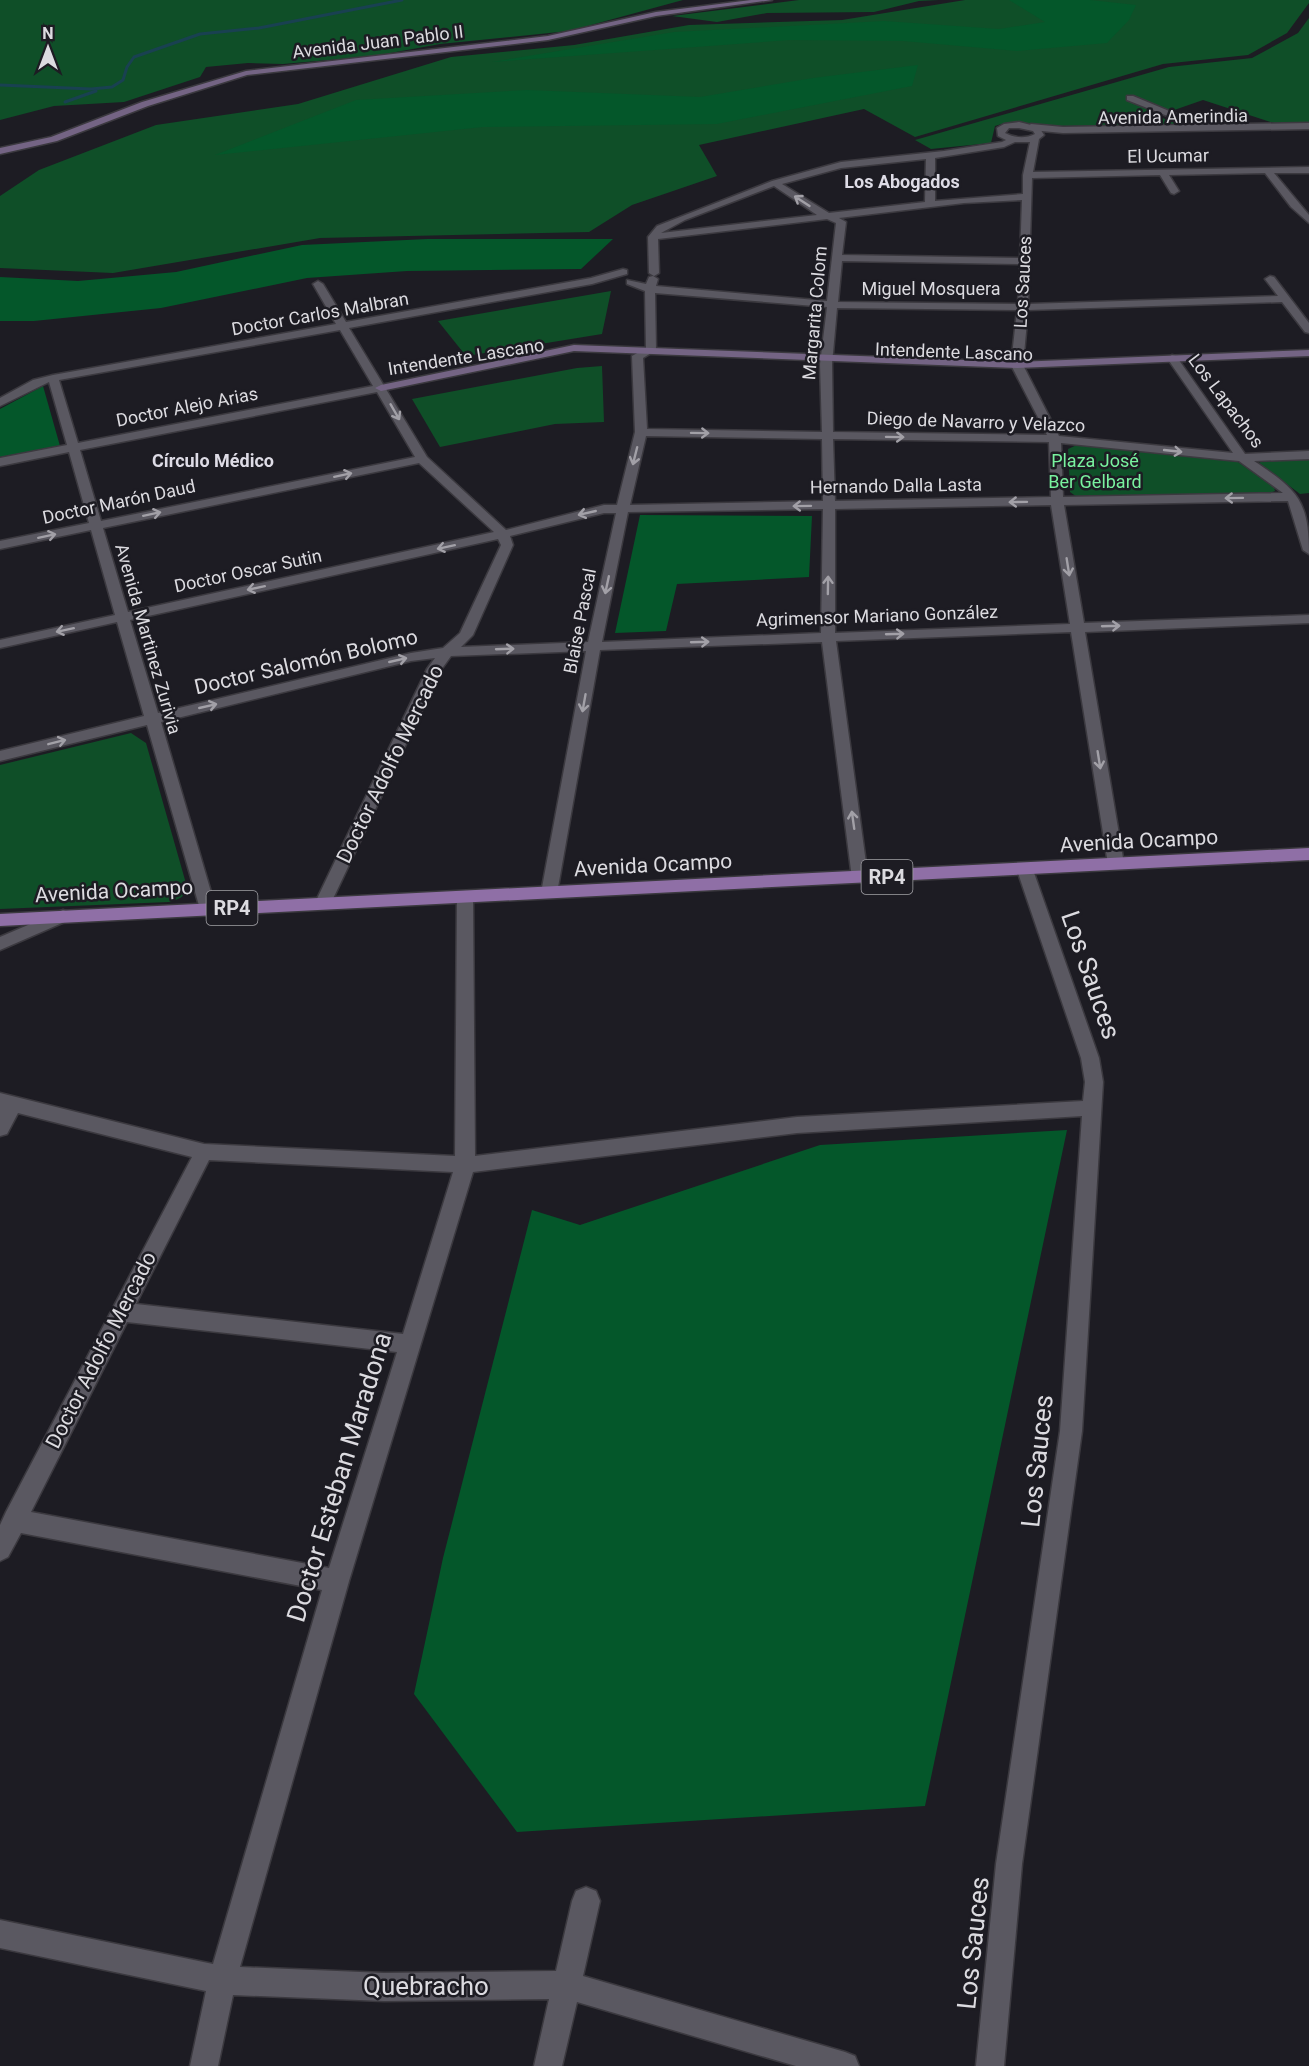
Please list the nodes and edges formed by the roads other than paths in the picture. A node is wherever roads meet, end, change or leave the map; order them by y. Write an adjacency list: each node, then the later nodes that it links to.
1 (768, 0): 11 (main road, Avenida Juan Pablo II)
2 (1130, 98): 5 (street)
3 (1309, 126): 5 (street)
4 (1031, 127): 5 (street); 7 (street); 8 (street)
5 (1206, 128)
6 (1309, 131): 8 (street, Avenida Amerindia)
7 (1000, 134): 9 (street); 10 (street)
8 (1037, 138): 9 (street, Avenida Amerindia); 12 (street, Los Sauces)
9 (1016, 140): 10 (street, Avenida Amerindia); 12 (street)
10 (994, 146): 13 (street, Avenida Amerindia)
11 (0, 151)
12 (1032, 154): 17 (street, Los Sauces)
13 (931, 155): 18 (street, Avenida Amerindia); 21 (street)
14 (1309, 170): 15 (street, El Ucumar)
15 (1268, 171): 16 (street, El Ucumar); 23 (street)
16 (1162, 172): 17 (street, El Ucumar); 19 (street)
17 (1028, 175): 20 (street, Los Sauces)
18 (774, 183): 22 (street, Margarita Colom, one-way to 18); 24 (street, Avenida Amerindia)
19 (1174, 191)
20 (1027, 197): 21 (street); 27 (street, Los Sauces)
21 (930, 204): 22 (street)
22 (830, 216): 24 (street); 26 (street, Margarita Colom)
23 (1309, 220)
24 (653, 237): 25 (street)
25 (652, 256): 28 (street); 31 (street)
26 (837, 258): 27 (street); 34 (street, Margarita Colom)
27 (1024, 261): 35 (street, Los Sauces)
28 (639, 267): 29 (street); 31 (street)
29 (626, 278): 31 (street); 36 (street, Doctor Carlos Malbran)
30 (1270, 279): 33 (street)
31 (652, 281): 34 (street, Miguel Mosquera); 38 (street)
32 (318, 284): 36 (street)
33 (1284, 299): 35 (street, Miguel Mosquera); 37 (street)
34 (832, 305): 35 (street, Miguel Mosquera); 42 (street, Margarita Colom)
35 (1023, 306): 44 (street, Los Sauces)
36 (342, 327): 45 (street, Doctor Carlos Malbran); 46 (street)
37 (1309, 330)
38 (651, 350): 40 (street); 42 (main road, Intendente Lascano); 46 (main road, Intendente Lascano)
39 (1309, 352): 43 (main road, Intendente Lascano)
40 (638, 356): 42 (main road, Intendente Lascano); 46 (main road, Intendente Lascano); 48 (street, Blaise Pascal)
41 (1309, 359): 43 (main road, Intendente Lascano)
42 (826, 361): 44 (main road, Intendente Lascano); 49 (street, Margarita Colom)
43 (1174, 362): 44 (main road, Intendente Lascano); 53 (street, Los Lapachos)
44 (1018, 368): 50 (street)
45 (53, 378): 47 (street, Doctor Carlos Malbran); 51 (street, Avenida Martinez Zurivia)
46 (381, 388): 51 (street, Doctor Alejo Arias); 54 (street, one-way to 54)
47 (0, 403)
48 (641, 432): 49 (street, Diego de Navarro y Velazco, one-way to 49); 59 (street, Blaise Pascal, one-way to 59)
49 (827, 435): 50 (street, Diego de Navarro y Velazco, one-way to 50); 58 (street, Margarita Colom)
50 (1055, 439): 53 (street, Diego de Navarro y Velazco, one-way to 53); 57 (street)
51 (73, 448): 55 (street, Doctor Alejo Arias); 60 (street, Avenida Martinez Zurivia)
52 (1309, 455): 53 (street, Diego de Navarro y Velazco)
53 (1242, 458): 56 (street, Los Lapachos)
54 (422, 459): 60 (street, Doctor Marón Daud, one-way to 54); 61 (street)
55 (0, 462)
56 (1293, 496): 57 (street, Hernando Dalla Lasta, one-way to 57); 62 (street)
57 (1058, 502): 58 (street, Hernando Dalla Lasta, one-way to 58); 67 (street, one-way to 67)
58 (829, 505): 59 (street, Hernando Dalla Lasta, one-way to 59); 68 (street, Margarita Colom, one-way to 58)
59 (623, 507): 61 (street, Hernando Dalla Lasta, one-way to 61); 70 (street, Blaise Pascal, one-way to 70)
60 (94, 526): 63 (street, Doctor Marón Daud, one-way to 60); 65 (street, Avenida Martinez Zurivia)
61 (503, 534): 65 (street, Doctor Oscar Sutin, one-way to 65); 71 (street, Doctor Adolfo Mercado)
62 (1307, 536): 64 (street)
63 (0, 545)
64 (1309, 550)
65 (121, 617): 69 (street, Doctor Oscar Sutin, one-way to 69); 72 (street, Avenida Martinez Zurivia)
66 (1309, 619): 67 (street, Agrimensor Mariano González, one-way to 66)
67 (1078, 627): 68 (street, Agrimensor Mariano González, one-way to 67); 75 (street, one-way to 75)
68 (828, 636): 70 (street, Agrimensor Mariano González, one-way to 68); 77 (street, Margarita Colom, one-way to 68)
69 (0, 644)
70 (594, 646): 71 (street, Agrimensor Mariano González, one-way to 70); 78 (street, Blaise Pascal, one-way to 78)
71 (447, 652): 72 (street, Doctor Salomón Bolomo, one-way to 71); 80 (street, Doctor Adolfo Mercado)
72 (151, 719): 73 (street, Doctor Salomón Bolomo, one-way to 72); 81 (street, Avenida Martinez Zurivia)
73 (0, 756)
74 (1309, 854): 75 (main road, Avenida Ocampo / RP4)
75 (1116, 864): 76 (main road, Avenida Ocampo / RP4)
76 (1024, 870): 77 (main road, Avenida Ocampo / RP4); 86 (street, Los Sauces)
77 (860, 878): 78 (main road, Avenida Ocampo / RP4)
78 (549, 893): 79 (main road, Avenida Ocampo / RP4)
79 (465, 897): 80 (main road, Avenida Ocampo / RP4); 89 (street, Doctor Esteban Maradona)
80 (323, 903): 81 (main road, Avenida Ocampo / RP4)
81 (208, 909): 82 (main road, Avenida Ocampo / RP4)
82 (63, 916): 83 (main road, Avenida Ocampo / RP4); 84 (street)
83 (0, 920)
84 (0, 944)
85 (7, 1103): 87 (street); 88 (street)
86 (1093, 1108): 89 (street); 102 (street, Los Sauces)
87 (0, 1128)
88 (204, 1152): 89 (street); 90 (street, Doctor Adolfo Mercado)
89 (465, 1165): 91 (street, Doctor Esteban Maradona)
90 (120, 1312): 91 (street); 92 (street, Doctor Adolfo Mercado)
91 (409, 1344): 94 (street, Doctor Esteban Maradona)
92 (14, 1520): 93 (street, Doctor Adolfo Mercado); 94 (street)
93 (0, 1549)
94 (337, 1581): 97 (street, Doctor Esteban Maradona)
95 (586, 1901): 98 (street)
96 (0, 1934): 97 (street, Quebracho)
97 (222, 1980): 98 (street, Quebracho); 99 (street, Doctor Esteban Maradona)
98 (567, 1985): 100 (street); 101 (street, Quebracho)
99 (204, 2066)
100 (548, 2066)
101 (845, 2066)
102 (990, 2066)

